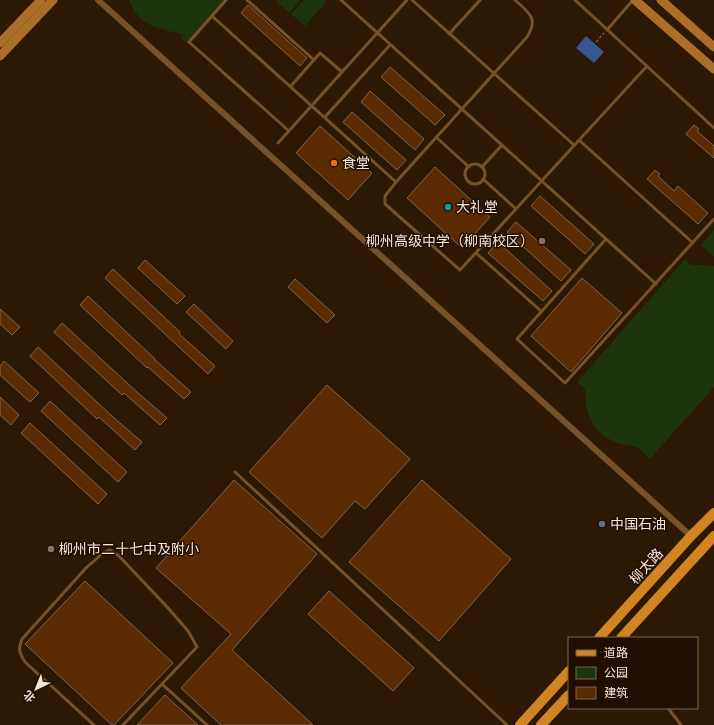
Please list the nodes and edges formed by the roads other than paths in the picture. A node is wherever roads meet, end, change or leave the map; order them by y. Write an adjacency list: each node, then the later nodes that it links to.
1 (41, 0): 18 (main road)
2 (53, 0): 21 (main road)
3 (98, 0): 52 (street)
4 (226, 0): 14 (lane)
5 (247, 0): 22 (lane)
6 (341, 0): 16 (lane)
7 (407, 0): 16 (lane)
8 (412, 0): 17 (lane)
9 (480, 0): 17 (lane)
10 (515, 0): 26 (lane)
11 (575, 0): 15 (lane)
12 (634, 0): 15 (lane); 24 (main road)
13 (661, 0): 20 (main road)
14 (212, 16): 27 (lane); 32 (lane)
15 (607, 30): 23 (lane)
16 (377, 33): 19 (lane); 25 (lane)
17 (449, 34): 26 (lane)
18 (0, 44)
19 (390, 45): 29 (lane); 30 (lane)
20 (714, 47)
21 (0, 56)
22 (314, 60): 25 (lane); 27 (lane)
23 (646, 66): 31 (lane); 34 (lane)
24 (714, 70)
25 (342, 72): 28 (lane)
26 (494, 73): 29 (lane); 37 (lane)
27 (291, 86): 28 (lane)
28 (312, 106): 30 (lane); 32 (lane)
29 (462, 109): 33 (lane); 36 (lane)
30 (325, 117): 42 (lane)
31 (714, 128)
32 (289, 131): 35 (lane)
33 (436, 137): 38 (lane); 42 (lane)
34 (579, 140): 37 (lane); 46 (lane)
35 (278, 143)
36 (502, 145): 39 (lane); 41 (lane)
37 (574, 145): 41 (lane)
38 (469, 167): 39 (lane); 40 (lane)
39 (482, 167): 40 (lane)
40 (484, 180): 43 (lane)
41 (542, 181): 43 (lane); 45 (lane)
42 (396, 182): 47 (lane)
43 (516, 209): 47 (lane)
44 (714, 219): 46 (lane)
45 (606, 239): 48 (lane); 49 (lane)
46 (693, 243): 48 (lane)
47 (476, 253): 49 (lane)
48 (656, 284): 49 (lane)
49 (541, 311)
50 (235, 472): 63 (lane)
51 (714, 513): 52 (main road, 柳太路)
52 (691, 536): 54 (main road, 柳太路)
53 (714, 536): 55 (main road)
54 (600, 637)
55 (622, 637)
56 (568, 672): 64 (main road)
57 (162, 684): 60 (lane); 61 (lane); 62 (lane)
58 (568, 696): 65 (main road)
59 (669, 709): 66 (lane)
60 (94, 725)
61 (123, 725)
62 (206, 725)
63 (507, 725)
64 (520, 725)
65 (541, 725)
66 (681, 725)

